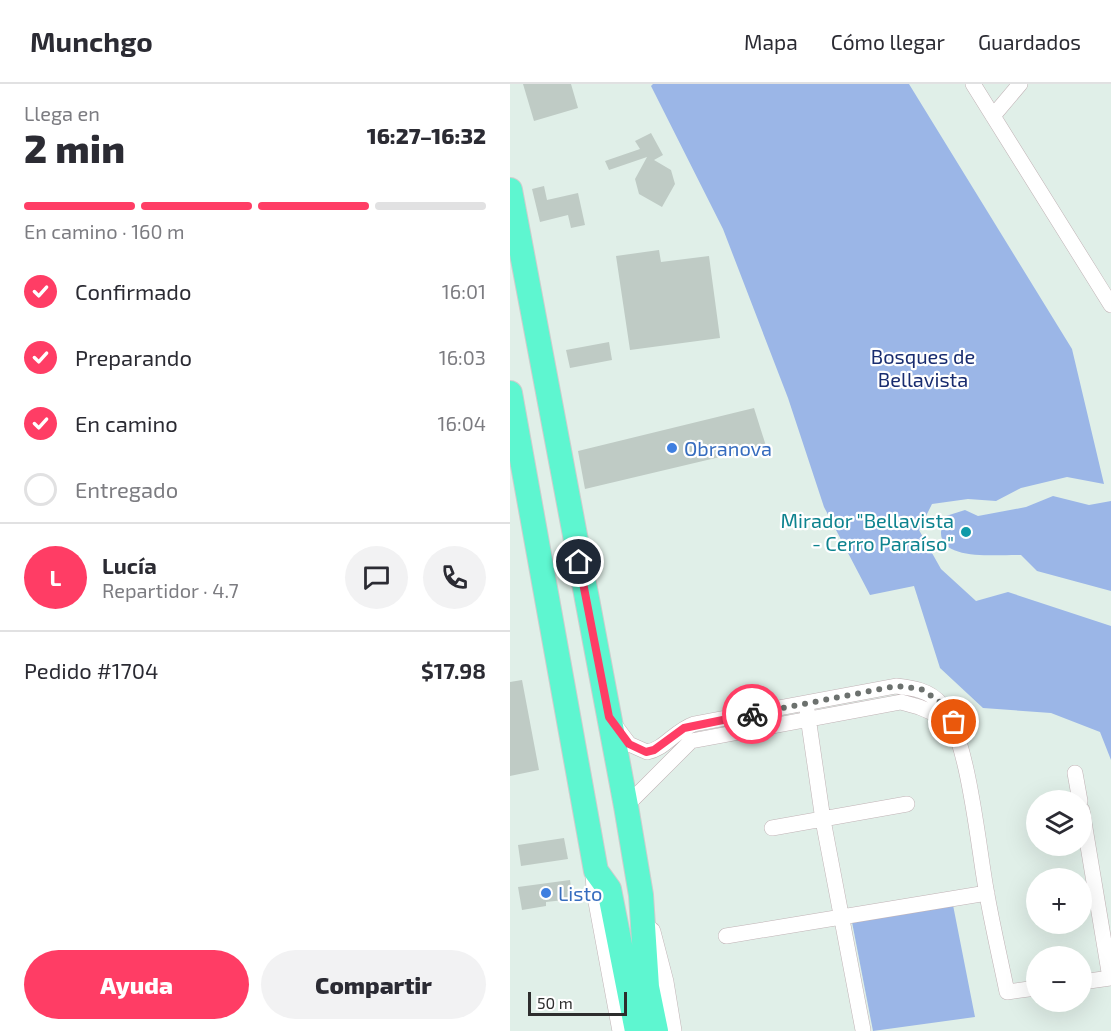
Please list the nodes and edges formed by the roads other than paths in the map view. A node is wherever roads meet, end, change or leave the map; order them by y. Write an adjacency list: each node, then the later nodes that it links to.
1 (973, 84): 3 (street)
2 (1020, 84): 3 (street)
3 (993, 116): 5 (street)
4 (510, 190): 8 (main road)
5 (1109, 297)
6 (510, 393): 18 (main road)
7 (807, 704): 8 (street); 9 (street); 10 (street)
8 (609, 717): 14 (main road)
9 (808, 720): 10 (street); 14 (street); 15 (street)
10 (954, 722): 19 (street)
11 (1075, 773): 12 (street)
12 (1078, 790)
13 (907, 804): 15 (street)
14 (626, 806): 20 (main road)
15 (823, 820): 16 (street); 21 (street)
16 (772, 828)
17 (1090, 856): 23 (street)
18 (596, 871): 26 (street); 27 (main road)
19 (987, 893): 21 (street); 24 (street)
20 (641, 895): 28 (main road); 29 (street)
21 (841, 917): 22 (street); 25 (street)
22 (726, 936)
23 (1092, 981)
24 (1026, 989)
25 (863, 1030)
26 (623, 1031)
27 (637, 1031)
28 (656, 1031)
29 (671, 1031)

